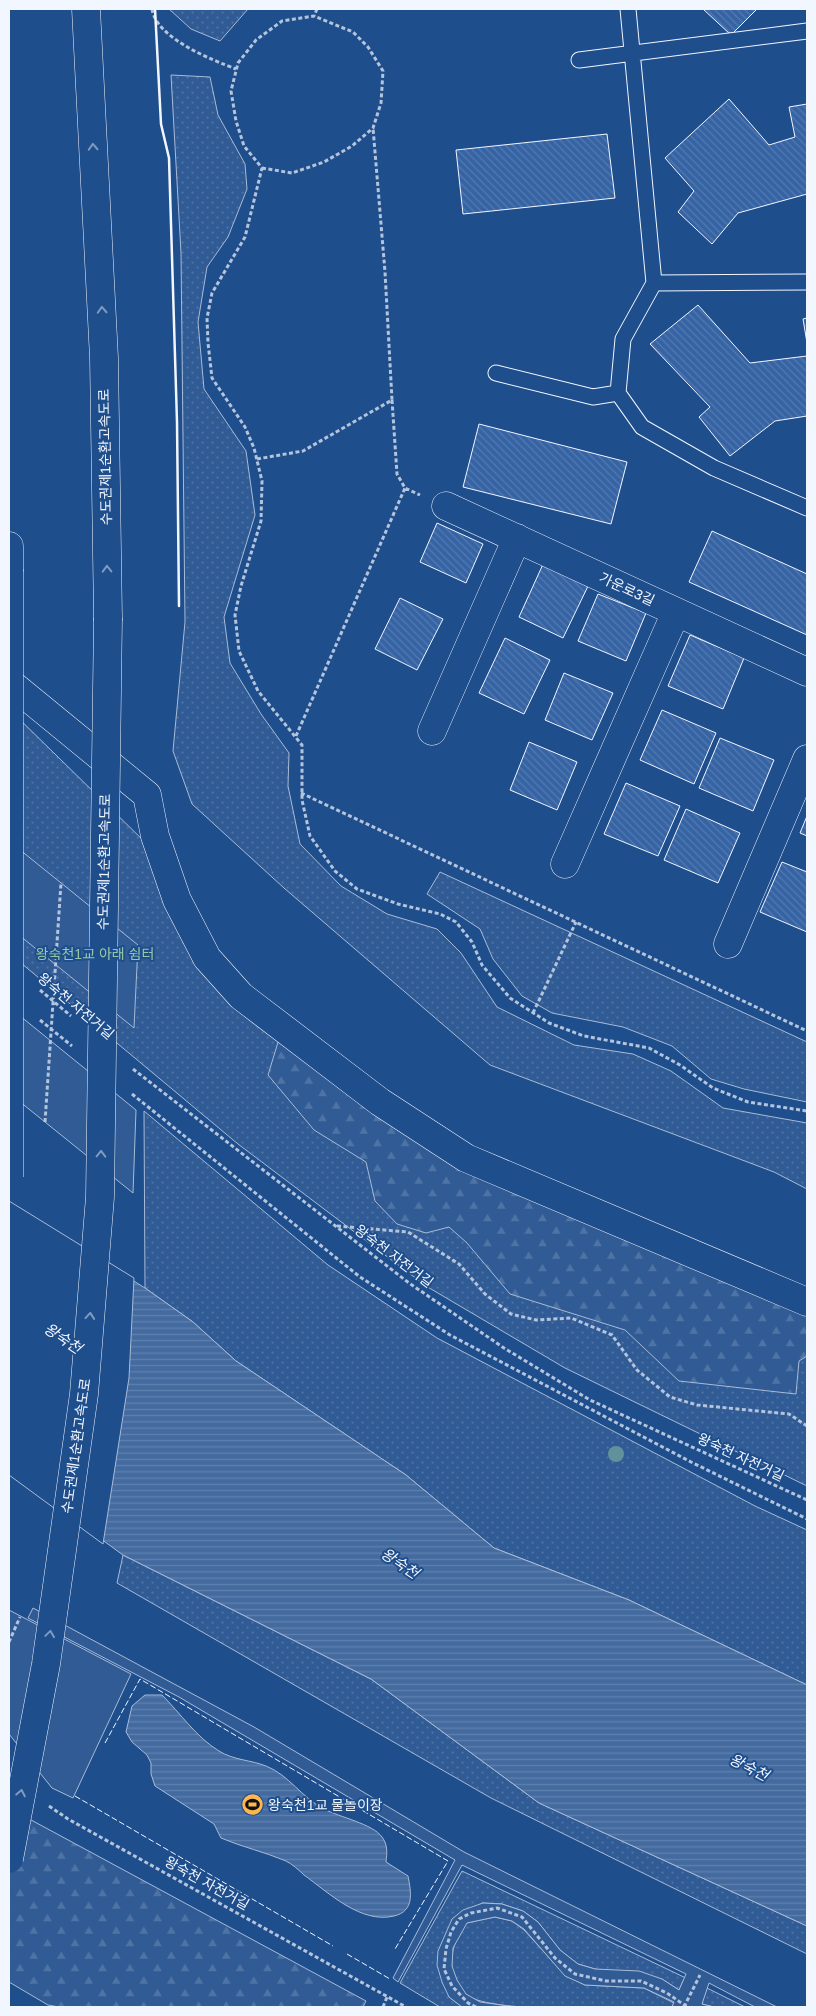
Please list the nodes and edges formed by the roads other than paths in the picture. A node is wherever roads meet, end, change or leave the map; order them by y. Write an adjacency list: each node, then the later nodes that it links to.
1 (86, 9): 24 (main road, 수도권제1순환고속도로, one-way to 1, bridge)
2 (628, 9): 4 (lane)
3 (807, 32): 4 (lane)
4 (634, 54): 5 (lane); 7 (lane)
5 (579, 60)
6 (807, 282): 7 (lane)
7 (654, 283): 9 (lane)
8 (496, 373): 9 (lane)
9 (618, 393): 11 (lane)
10 (446, 506): 12 (main road, 가운로3길)
11 (807, 508)
12 (517, 538): 15 (main road, 가운로3길); 18 (main road)
13 (9, 546): 14 (main road)
14 (9, 569): 22 (main road, bridge)
15 (676, 612): 16 (main road, 가운로3길); 20 (main road)
16 (807, 672)
17 (9, 682): 23 (main road)
18 (432, 731)
19 (807, 758): 21 (main road)
20 (565, 864)
21 (728, 944)
22 (9, 1177)
23 (807, 1302)
24 (9, 1858)

